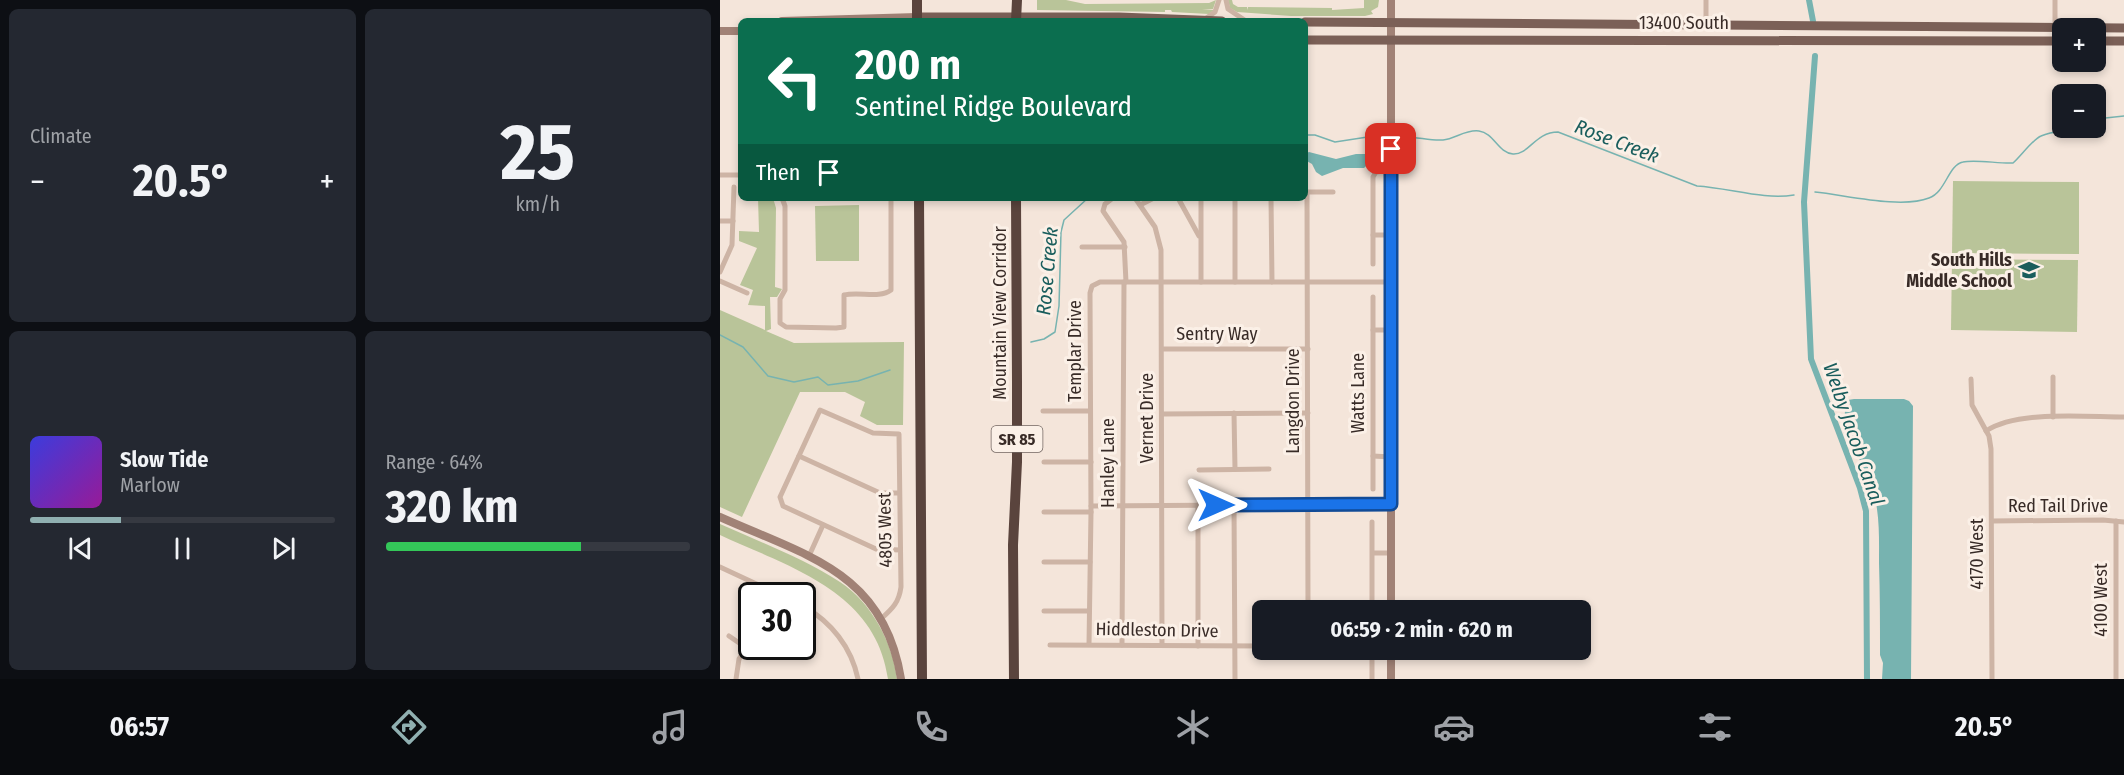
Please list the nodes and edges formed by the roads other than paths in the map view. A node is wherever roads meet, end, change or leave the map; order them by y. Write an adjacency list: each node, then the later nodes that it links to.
1 (917, 0): 8 (highway)
2 (1017, 0): 9 (highway)
3 (1219, 0): 10 (street)
4 (1226, 0): 11 (street)
5 (1391, 0): 14 (main road)
6 (1706, 0): 15 (street)
7 (2055, 0): 12 (street)
8 (917, 18)
9 (1016, 18)
10 (1207, 18)
11 (1242, 18)
12 (2055, 18)
13 (1308, 22): 14 (main road, 13400 South)
14 (1391, 22): 15 (main road, 13400 South); 22 (main road)
15 (1706, 25): 16 (main road, 13400 South)
16 (2052, 28)
17 (2106, 28): 18 (main road, 13400 South)
18 (2124, 28)
19 (720, 31): 20 (main road)
20 (738, 31)
21 (1308, 39): 22 (main road, 13400 South)
22 (1391, 40): 23 (main road, 13400 South); 26 (main road)
23 (2052, 40)
24 (2106, 41): 25 (main road)
25 (2124, 41)
26 (1391, 171): 47 (street); 48 (main road)
27 (720, 175): 28 (street)
28 (738, 175)
29 (734, 187): 46 (street)
30 (1308, 192): 31 (street)
31 (1333, 192)
32 (783, 201): 33 (street)
33 (891, 201)
34 (919, 201): 132 (highway)
35 (1016, 201): 133 (highway, Mountain View Corridor / SR 85)
36 (1108, 201): 51 (street, Hanley Lane)
37 (1137, 201): 44 (street, Vernet Drive)
38 (1148, 201): 44 (street)
39 (1180, 201): 49 (street)
40 (1201, 201): 49 (street)
41 (1235, 201): 58 (street)
42 (1272, 201): 59 (street)
43 (1306, 201): 60 (street, Langdon Drive)
44 (1140, 205): 56 (street, Vernet Drive)
45 (720, 220): 46 (street)
46 (733, 221): 53 (street)
47 (1373, 235): 48 (street); 52 (street)
48 (1391, 235): 61 (main road)
49 (1201, 238): 57 (street)
50 (1082, 247): 51 (street)
51 (1125, 247): 55 (street, Hanley Lane)
52 (1373, 264)
53 (720, 272)
54 (720, 282): 62 (street)
55 (1125, 282): 56 (street, Templar Drive); 71 (street, Templar Drive); 89 (street, Hanley Lane)
56 (1162, 282): 57 (street, Templar Drive); 66 (street, Vernet Drive)
57 (1201, 282): 58 (street, Templar Drive)
58 (1236, 282): 59 (street, Templar Drive)
59 (1272, 282): 60 (street, Templar Drive)
60 (1308, 282): 61 (street, Templar Drive); 67 (street, Langdon Drive)
61 (1391, 282): 65 (main road)
62 (747, 292)
63 (1373, 297): 64 (street, Watts Lane)
64 (1373, 330): 65 (street, Watts Lane); 79 (street, Watts Lane)
65 (1391, 330): 80 (main road)
66 (1162, 349): 67 (street, Sentry Way); 74 (street, Vernet Drive)
67 (1308, 349): 73 (street, Langdon Drive)
68 (2053, 377): 75 (street)
69 (1971, 379): 77 (street, 4170 West)
70 (1043, 411): 71 (street)
71 (1090, 411): 82 (street, Templar Drive)
72 (1234, 413): 73 (street); 74 (street); 85 (street)
73 (1308, 413): 93 (street, Langdon Drive)
74 (1162, 414): 90 (street, Vernet Drive)
75 (2053, 417): 76 (street); 77 (street)
76 (2124, 417)
77 (1986, 431): 97 (street, 4170 West)
78 (799, 456): 87 (street); 87 (street, 4805 West); 101 (street)
79 (1373, 456): 80 (street, Watts Lane); 86 (street, Watts Lane)
80 (1391, 457): 88 (main road)
81 (1044, 462): 82 (street)
82 (1090, 462): 94 (street, Templar Drive)
83 (1269, 469): 85 (street)
84 (1199, 470): 85 (street)
85 (1235, 470)
86 (1373, 489)
87 (899, 494): 102 (street, 4805 West)
88 (1391, 504): 93 (street); 104 (main road)
89 (1123, 505): 90 (street); 94 (street); 121 (street, Hanley Lane)
90 (1161, 505): 91 (street); 122 (street, Vernet Drive)
91 (1198, 505): 92 (street); 123 (street)
92 (1234, 505): 93 (street); 125 (street)
93 (1308, 505): 110 (street, Langdon Drive)
94 (1091, 509): 95 (street); 107 (street, Templar Drive)
95 (1044, 512)
96 (720, 517): 105 (main road)
97 (1992, 521): 98 (street, Red Tail Drive); 137 (street, 4170 West)
98 (2116, 521): 100 (street, Red Tail Drive); 138 (street, 4100 West)
99 (1372, 522): 103 (street)
100 (2124, 522)
101 (823, 525): 102 (street); 105 (street)
102 (900, 550): 116 (street, 4805 West)
103 (1372, 553): 104 (street); 111 (street)
104 (1391, 553): 112 (main road)
105 (809, 556): 116 (main road)
106 (1044, 562): 107 (street)
107 (1090, 562): 114 (street, Templar Drive)
108 (720, 567): 109 (street)
109 (752, 582)
110 (1308, 600)
111 (1372, 600)
112 (1391, 600)
113 (1044, 611): 114 (street)
114 (1089, 611): 119 (street, Templar Drive)
115 (816, 614): 130 (street)
116 (882, 618): 131 (main road)
117 (729, 636): 118 (street)
118 (738, 642)
119 (1089, 644): 120 (street, Hiddleston Drive); 121 (street, Hiddleston Drive)
120 (1050, 645)
121 (1122, 645): 122 (street, Hiddleston Drive)
122 (1162, 645): 123 (street, Hiddleston Drive)
123 (1198, 646): 125 (street, Hiddleston Drive)
124 (1252, 646): 125 (street, Hiddleston Drive)
125 (1235, 647): 134 (street)
126 (740, 660): 129 (street)
127 (1372, 660): 135 (street)
128 (1391, 660): 136 (main road)
129 (736, 679)
130 (858, 679)
131 (901, 679)
132 (922, 679)
133 (1014, 679)
134 (1235, 679)
135 (1372, 679)
136 (1391, 679)
137 (1992, 679)
138 (2116, 679)

